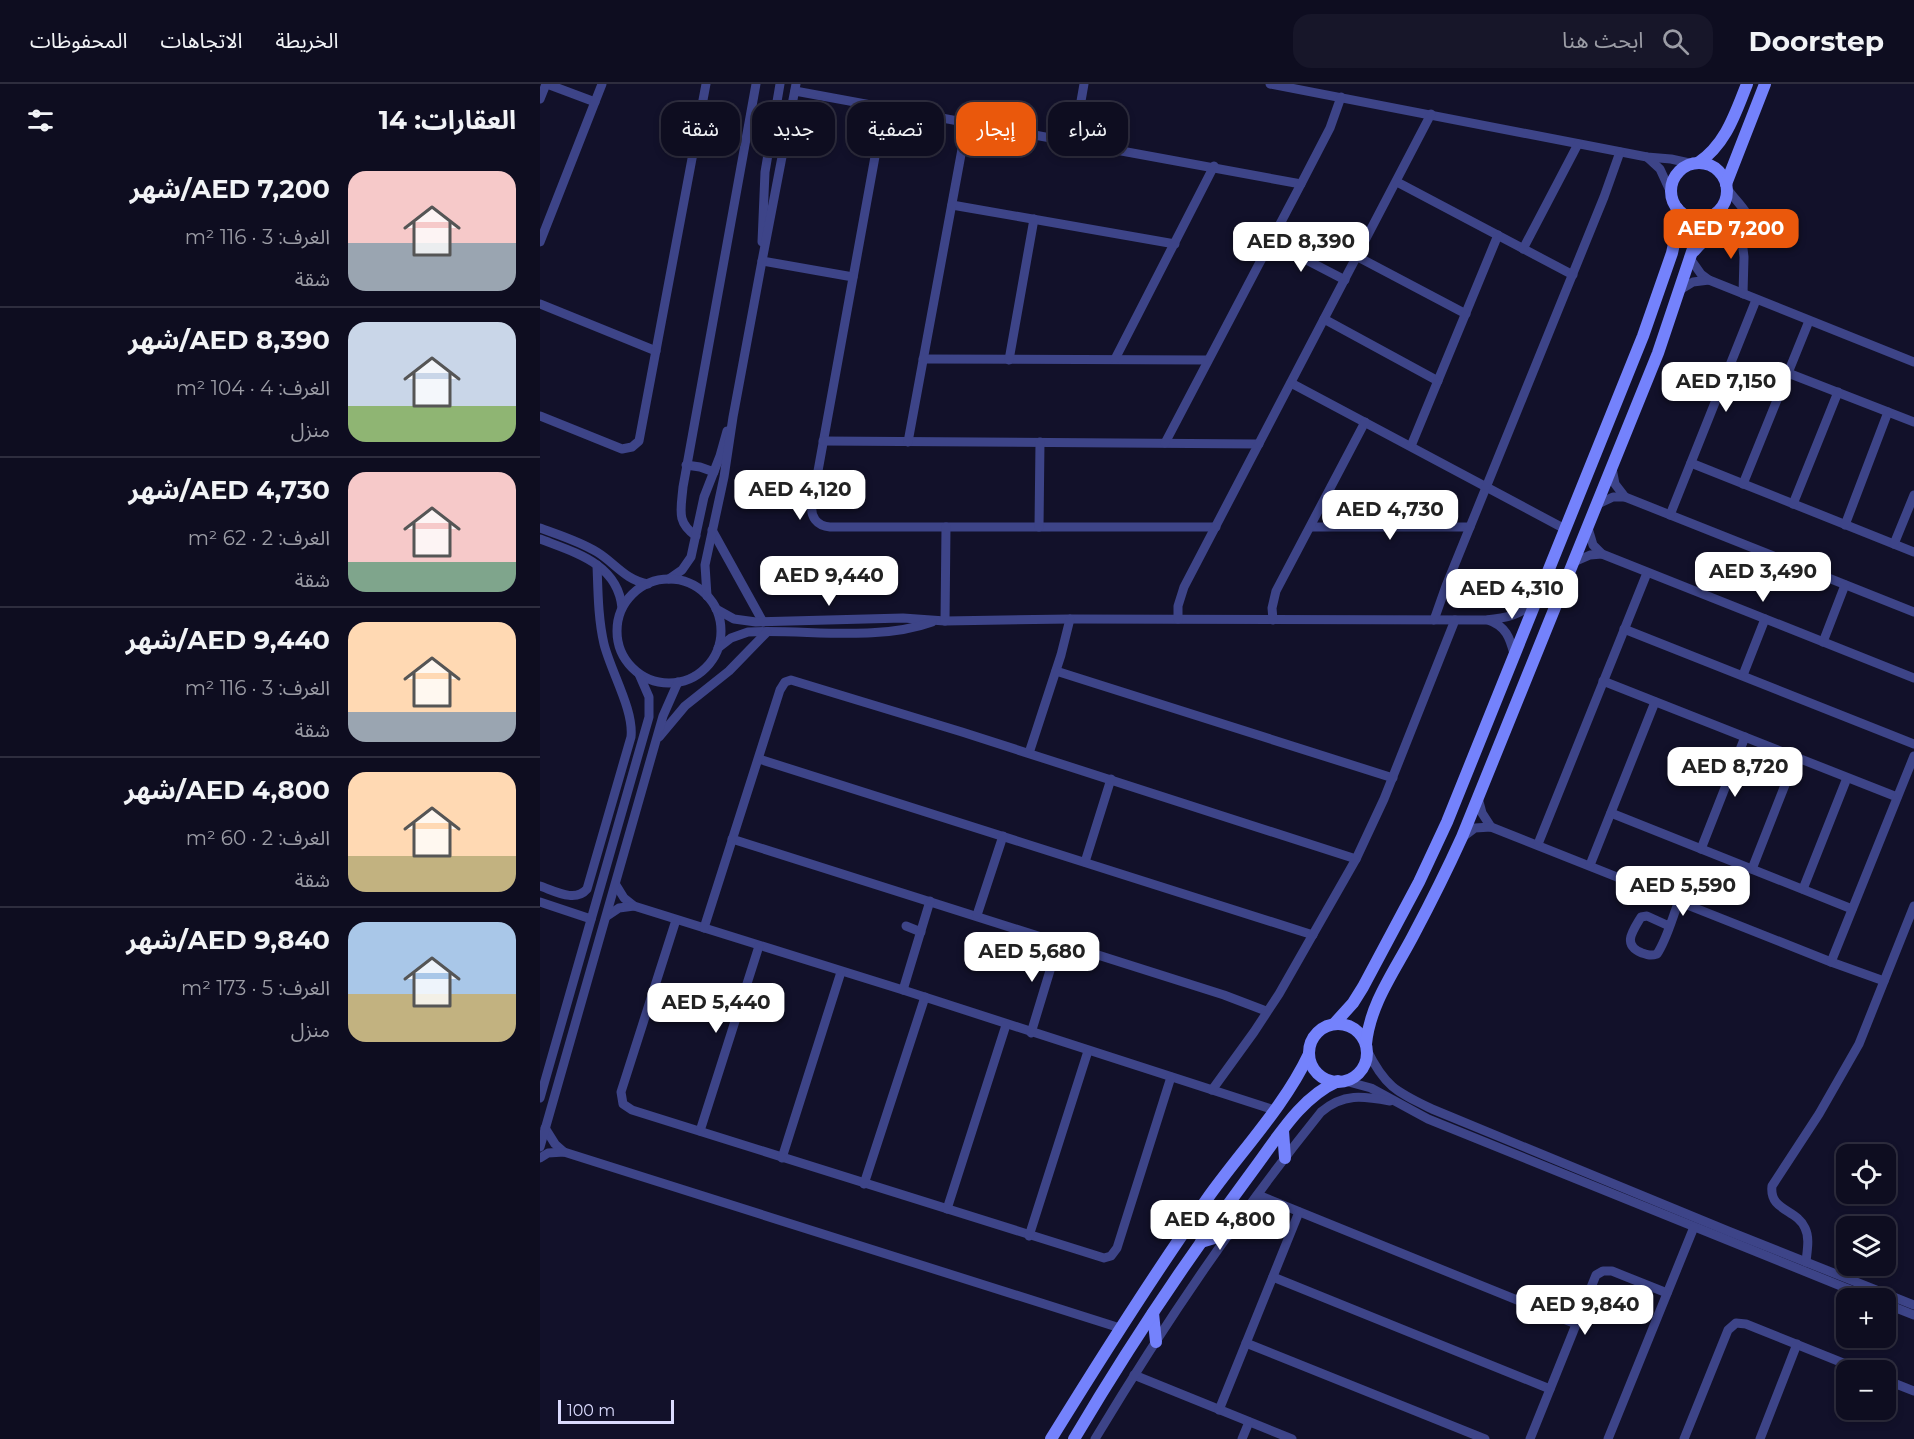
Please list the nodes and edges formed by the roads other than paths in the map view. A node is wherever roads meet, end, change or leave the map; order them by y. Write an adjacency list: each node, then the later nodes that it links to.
1 (546, 84): 12 (street); 13 (street)
2 (602, 84): 13 (street)
3 (706, 84): 53 (street)
4 (756, 84): 75 (street)
5 (780, 84): 41 (street)
6 (1084, 84): 15 (street)
7 (1270, 84): 11 (street)
8 (1747, 84): 23 (street)
9 (1765, 84): 27 (street)
10 (796, 87): 14 (street); 41 (street)
11 (1341, 97): 16 (street); 26 (street)
12 (540, 99)
13 (595, 102): 36 (street)
14 (862, 102)
15 (1081, 102)
16 (1431, 114): 17 (street); 25 (street)
17 (1578, 144): 19 (street); 38 (street)
18 (1128, 151): 24 (street)
19 (1620, 152): 22 (street); 42 (street)
20 (875, 156): 43 (street)
21 (961, 156): 29 (street)
22 (1647, 157): 23 (street); 28 (street)
23 (1696, 164): 27 (street); 28 (street)
24 (1214, 166): 26 (street); 37 (street)
25 (1397, 182): 34 (street); 39 (street)
26 (1301, 184): 35 (street)
27 (1727, 186): 31 (street); 33 (street)
28 (1671, 193): 30 (street)
29 (952, 205): 32 (street); 55 (street)
30 (1677, 208): 31 (street); 93 (street)
31 (1707, 218): 33 (street); 40 (street)
32 (1034, 219): 37 (street); 57 (street)
33 (1740, 224): 40 (street); 47 (street)
34 (1498, 235): 38 (street); 50 (street)
35 (1270, 241): 44 (street); 58 (street)
36 (540, 242)
37 (1175, 244): 56 (street)
38 (1523, 249): 42 (street)
39 (1358, 257): 44 (street); 50 (street)
40 (1689, 257): 45 (street); 46 (street)
41 (762, 261): 43 (street); 65 (street)
42 (1573, 275): 79 (street)
43 (853, 277): 68 (street)
44 (1345, 280): 51 (street)
45 (1709, 280): 46 (street); 47 (street)
46 (1680, 290): 76 (street)
47 (1743, 294): 48 (street)
48 (1756, 300): 52 (street); 74 (street)
49 (540, 304): 53 (street)
50 (1466, 314): 60 (street)
51 (1324, 319): 60 (street); 61 (street)
52 (1809, 321): 54 (street); 59 (street)
53 (656, 351): 64 (street)
54 (1913, 358)
55 (923, 359): 57 (street); 69 (street)
56 (1115, 359): 57 (street); 58 (street)
57 (1008, 360)
58 (1207, 360): 71 (street)
59 (1788, 373): 62 (street); 78 (street)
60 (1438, 381): 73 (street)
61 (1291, 383): 66 (street); 72 (street)
62 (1838, 392): 63 (street); 83 (street)
63 (1888, 412): 67 (street); 85 (street)
64 (540, 416)
65 (733, 417): 77 (street); 94 (street)
66 (1365, 422): 73 (street); 89 (street)
67 (1914, 423)
68 (823, 441): 69 (street); 86 (street)
69 (908, 441): 70 (street)
70 (1040, 442): 71 (street); 87 (street)
71 (1165, 443): 72 (street)
72 (1259, 444): 88 (street)
73 (1411, 446): 79 (street)
74 (1691, 463): 78 (street); 84 (street)
75 (687, 465): 77 (street); 95 (street)
76 (1612, 467): 81 (street); 82 (street)
77 (714, 472): 95 (street)
78 (1743, 483): 83 (street)
79 (1487, 487): 90 (street); 93 (street)
80 (1914, 495): 97 (street)
81 (1625, 497): 82 (street); 84 (street)
82 (1598, 504): 91 (street)
83 (1793, 504): 85 (street)
84 (1670, 515): 105 (street)
85 (1845, 525): 97 (street)
86 (946, 527): 87 (street); 119 (street)
87 (1039, 527): 88 (street)
88 (1216, 527): 112 (street)
89 (1311, 527): 90 (street); 114 (street)
90 (1470, 527): 115 (street)
91 (1588, 527): 99 (street); 100 (street)
92 (540, 528): 104 (street)
93 (1565, 529): 107 (street)
94 (712, 530): 106 (street); 120 (street)
95 (696, 537): 103 (street)
96 (540, 539): 101 (street)
97 (1894, 544): 98 (street)
98 (1914, 552)
99 (1602, 554): 100 (street); 102 (street)
100 (1574, 562): 144 (street)
101 (597, 565): 108 (street); 157 (street)
102 (1647, 573): 113 (street); 121 (street)
103 (669, 579): 104 (street); 106 (street)
104 (648, 584): 108 (street)
105 (1845, 585): 110 (street); 123 (street)
106 (707, 596): 109 (street)
107 (1537, 600): 117 (street); 125 (street)
108 (622, 608): 127 (street)
109 (716, 609): 120 (street); 124 (street)
110 (1914, 612)
111 (1070, 619): 112 (street); 119 (street); 126 (street)
112 (1178, 619): 114 (street)
113 (1765, 619): 123 (street); 128 (street)
114 (1272, 620): 115 (street)
115 (1434, 620): 116 (street)
116 (1455, 620): 117 (street); 140 (street)
117 (1486, 620): 125 (street)
118 (934, 621): 119 (street); 120 (street); 122 (street)
119 (945, 621)
120 (763, 622)
121 (1624, 629): 128 (street); 130 (street)
122 (767, 632): 124 (street); 134 (street)
123 (1823, 642): 129 (street)
124 (718, 648): 131 (street)
125 (1514, 654): 182 (street)
126 (1056, 671): 136 (street); 140 (street)
127 (639, 674): 131 (street); 167 (street)
128 (1743, 675): 135 (street)
129 (1914, 678)
130 (1603, 681): 132 (street); 150 (street)
131 (678, 682): 134 (street)
132 (1656, 702): 133 (street); 145 (street)
133 (1745, 737): 138 (street); 151 (street)
134 (656, 742): 156 (street)
135 (1914, 744)
136 (1029, 753): 139 (street); 142 (street)
137 (1914, 756): 143 (street)
138 (1796, 757): 141 (street); 155 (street)
139 (759, 759): 147 (street); 149 (street)
140 (1393, 778): 152 (street)
141 (1847, 778): 143 (street); 158 (street)
142 (1111, 780): 152 (street); 153 (street)
143 (1897, 797): 164 (street)
144 (1478, 798): 146 (street); 148 (street)
145 (1611, 813): 151 (street); 154 (street)
146 (1491, 827): 148 (street); 150 (street)
147 (1003, 836): 153 (street); 165 (street)
148 (1462, 837): 185 (street)
149 (732, 839): 159 (street); 171 (street)
150 (1538, 844): 154 (street)
151 (1701, 849): 155 (street)
152 (1356, 859): 173 (street)
153 (1085, 862): 173 (street)
154 (1590, 865): 160 (street)
155 (1752, 869): 158 (street)
156 (616, 885): 162 (street); 166 (street)
157 (540, 886)
158 (1803, 889): 164 (street)
159 (930, 901): 165 (street); 172 (street)
160 (1679, 901): 170 (street); 176 (street)
161 (540, 902): 167 (street)
162 (634, 906): 166 (street); 168 (street)
163 (1914, 906): 178 (street)
164 (1852, 909): 176 (street)
165 (977, 915): 174 (street)
166 (607, 916): 194 (street)
167 (591, 918): 191 (street)
168 (676, 920): 171 (street); 195 (street)
169 (906, 926): 172 (street)
170 (1669, 926): 170 (street)
171 (704, 928): 175 (street)
172 (921, 932): 179 (street)
173 (1313, 935): 181 (street)
174 (1059, 941): 181 (street); 184 (street)
175 (759, 946): 177 (street); 195 (street)
176 (1831, 962): 178 (street)
177 (841, 972): 179 (street); 200 (street)
178 (1884, 981): 210 (street)
179 (903, 990): 180 (street)
180 (925, 997): 183 (street); 202 (street)
181 (1266, 1011): 190 (street)
182 (1334, 1024): 185 (street); 187 (street)
183 (1006, 1025): 184 (street); 204 (street)
184 (1031, 1033): 186 (street)
185 (1367, 1047): 189 (street); 210 (street)
186 (1088, 1051): 188 (street); 208 (street)
187 (1309, 1054): 189 (street); 193 (street)
188 (1171, 1077): 190 (street); 208 (street)
189 (1341, 1081): 192 (street); 196 (street)
190 (1212, 1090): 193 (street)
191 (540, 1098)
192 (1396, 1102): 201 (street); 206 (street)
193 (1274, 1110): 219 (street)
194 (545, 1128): 197 (street); 198 (street)
195 (700, 1131): 200 (street)
196 (1283, 1131): 201 (street); 209 (street)
197 (540, 1147)
198 (564, 1152): 199 (street); 219 (street)
199 (540, 1158)
200 (782, 1158): 202 (street)
201 (1285, 1158): 203 (street)
202 (864, 1184): 204 (street)
203 (1258, 1195): 205 (street); 207 (street)
204 (947, 1209): 208 (street)
205 (1299, 1212): 211 (street); 218 (street)
206 (1694, 1227): 212 (street); 213 (street)
207 (1231, 1233): 209 (street); 220 (street)
208 (1029, 1236)
209 (1201, 1242): 216 (street)
210 (1806, 1262): 214 (street)
211 (1272, 1277): 221 (street); 226 (street)
212 (1846, 1288)
213 (1667, 1293): 218 (street); 237 (street)
214 (1914, 1305)
215 (1896, 1308): 217 (street)
216 (1153, 1313): 220 (street); 232 (street)
217 (1914, 1315)
218 (1576, 1324): 226 (street)
219 (1120, 1328): 231 (street)
220 (1156, 1342): 224 (street)
221 (1246, 1343): 228 (street); 235 (street)
222 (1797, 1344): 223 (street); 238 (street); 239 (street)
223 (1836, 1360)
224 (1134, 1375): 228 (street); 230 (street)
225 (1896, 1384): 227 (street)
226 (1550, 1389): 236 (street)
227 (1914, 1391)
228 (1219, 1410): 229 (street)
229 (1249, 1422): 233 (street); 234 (street)
230 (1098, 1438)
231 (1051, 1439)
232 (1074, 1439)
233 (1242, 1439)
234 (1292, 1439)
235 (1485, 1439)
236 (1530, 1439)
237 (1608, 1439)
238 (1684, 1439)
239 (1760, 1439)

